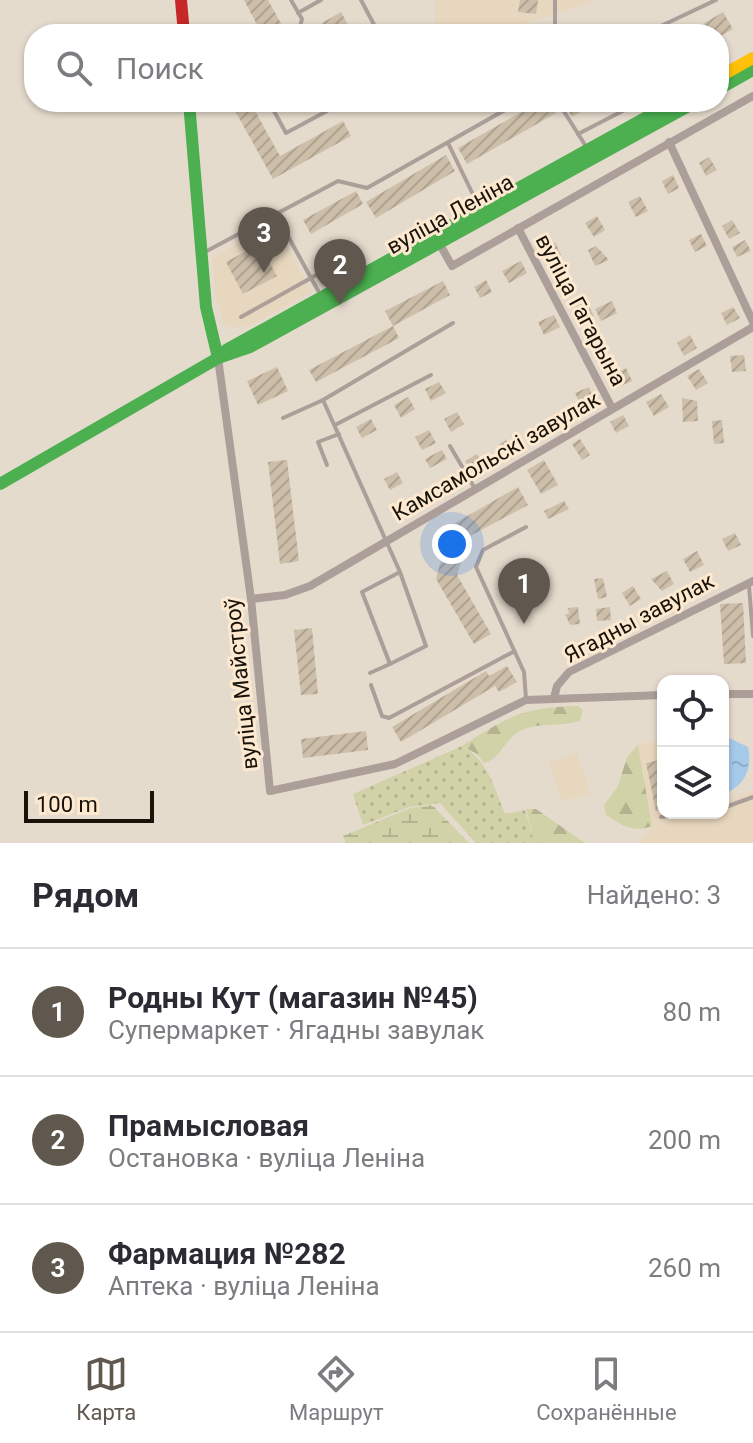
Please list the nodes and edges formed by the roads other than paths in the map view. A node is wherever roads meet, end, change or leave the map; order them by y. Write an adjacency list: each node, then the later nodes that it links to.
1 (181, 0): 8 (main road)
2 (291, 0): 7 (lane)
3 (321, 0): 7 (lane)
4 (361, 0): 10 (lane)
5 (555, 0): 11 (lane)
6 (716, 0): 12 (lane)
7 (298, 13): 9 (lane)
8 (183, 24)
9 (301, 24)
10 (374, 24)
11 (555, 24)
12 (665, 24)
13 (753, 58): 15 (main road)
14 (753, 70): 16 (main road)
15 (729, 71)
16 (729, 83)
17 (753, 96): 18 (street)
18 (729, 109)
19 (190, 112): 38 (main road)
20 (274, 112): 21 (lane)
21 (325, 112)
22 (502, 112): 32 (lane)
23 (564, 112): 30 (lane)
24 (621, 112): 30 (lane)
25 (648, 112): 29 (lane)
26 (662, 112): 29 (main road, вуліца Леніна)
27 (671, 112): 29 (main road, вуліца Леніна)
28 (724, 112): 31 (street)
29 (653, 119): 33 (main road, вуліца Леніна)
30 (578, 134): 33 (lane)
31 (669, 142): 36 (street); 45 (street)
32 (448, 143): 34 (lane); 35 (lane)
33 (590, 154): 34 (main road, вуліца Леніна)
34 (482, 214): 37 (main road, вуліца Леніна)
35 (277, 216): 38 (lane); 40 (lane)
36 (518, 228): 37 (street); 50 (street, вуліца Гагарына)
37 (437, 238): 41 (main road, вуліца Леніна)
38 (202, 253): 43 (main road)
39 (345, 259): 40 (lane)
40 (311, 278): 41 (lane); 42 (lane)
41 (324, 302): 46 (main road, вуліца Леніна); 47 (main road, вуліца Леніна)
42 (241, 317)
43 (209, 323): 46 (main road); 47 (main road)
44 (453, 323): 49 (lane)
45 (753, 324): 50 (street, Камсамольскі завулак)
46 (244, 338): 47 (main road, вуліца Леніна)
47 (218, 358): 56 (main road); 62 (street, вуліца Майстроў)
48 (431, 375): 52 (lane)
49 (323, 400): 51 (lane); 52 (lane)
50 (612, 408): 57 (street, Камсамольскі завулак)
51 (283, 418)
52 (335, 425): 53 (lane)
53 (339, 434): 55 (lane); 59 (lane)
54 (450, 446): 57 (lane)
55 (327, 465)
56 (0, 484)
57 (475, 489): 59 (street, Камсамольскі завулак)
58 (526, 527): 64 (lane)
59 (387, 540): 60 (lane); 62 (street, Камсамольскі завулак)
60 (400, 572): 65 (lane); 65 (lane)
61 (751, 582): 63 (lane); 71 (street, Ягадны завулак)
62 (251, 599): 72 (street, вуліца Майстроў)
63 (753, 636)
64 (513, 651): 67 (lane); 72 (lane)
65 (390, 664): 66 (lane)
66 (370, 673)
67 (371, 685)
68 (729, 694): 69 (street)
69 (753, 694)
70 (657, 695): 71 (street, вуліца Майстроў)
71 (554, 698): 72 (street, вуліца Майстроў)
72 (526, 700)
73 (753, 797): 74 (lane)
74 (729, 806)

